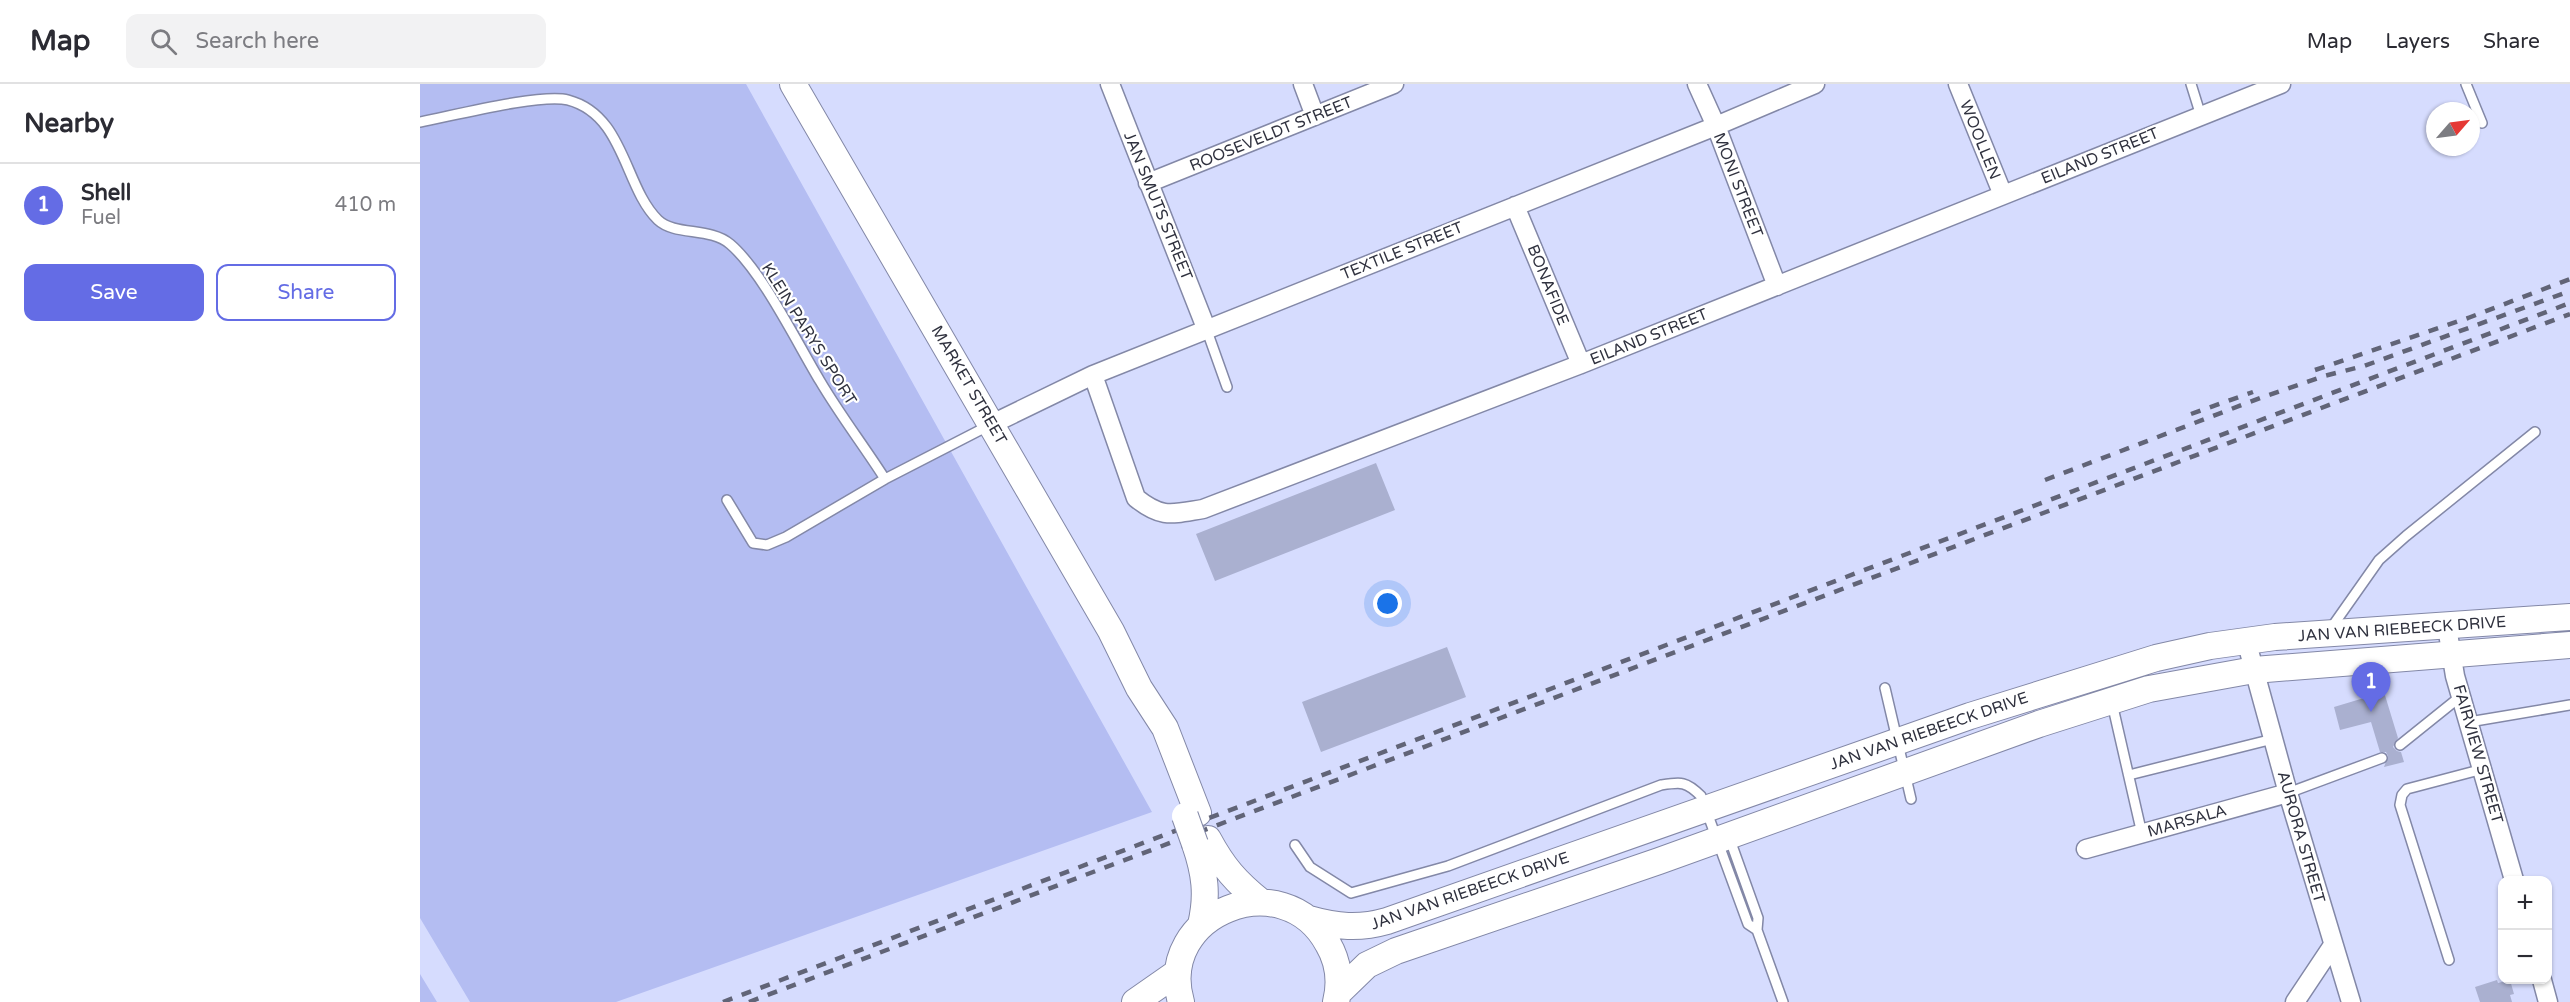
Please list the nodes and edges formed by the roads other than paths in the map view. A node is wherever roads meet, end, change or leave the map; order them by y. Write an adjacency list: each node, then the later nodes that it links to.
1 (793, 84): 25 (main road, MARKET STREET)
2 (1110, 84): 17 (street, JAN SMUTS STREET)
3 (1303, 84): 12 (street)
4 (1394, 84): 12 (street, ROOSEVELDT STREET)
5 (1698, 84): 16 (street, MONI STREET)
6 (1815, 84): 16 (street, TEXTILE STREET)
7 (1958, 84): 18 (street, WOOLLEN)
8 (2191, 84): 13 (lane)
9 (2281, 84): 11 (street, EILAND STREET)
10 (2466, 84): 15 (lane)
11 (2249, 90): 13 (street, EILAND STREET)
12 (1315, 116): 17 (street, ROOSEVELDT STREET)
13 (2201, 116): 18 (street, EILAND STREET)
14 (420, 122): 27 (lane, KLEIN PARYS SPORT)
15 (2482, 123)
16 (1716, 126): 19 (street, TEXTILE STREET); 20 (street, MONI STREET)
17 (1148, 183): 21 (street, JAN SMUTS STREET)
18 (2003, 195): 20 (street, EILAND STREET)
19 (1515, 206): 21 (street, TEXTILE STREET); 22 (street, BONAFIDE)
20 (1777, 286): 22 (street, EILAND STREET)
21 (1206, 328): 23 (street, TEXTILE STREET); 24 (lane)
22 (1581, 364): 23 (street, EILAND STREET)
23 (1093, 375): 25 (street, TEXTILE STREET)
24 (1227, 387)
25 (992, 424): 27 (lane); 53 (main road, MARKET STREET)
26 (2535, 432): 31 (lane)
27 (885, 479): 28 (lane)
28 (727, 500)
29 (2570, 618): 30 (main road, JAN VAN RIEBEECK DRIVE)
30 (2447, 627): 31 (main road, JAN VAN RIEBEECK DRIVE); 34 (street, FAIRVIEW STREET)
31 (2327, 634): 32 (main road, JAN VAN RIEBEECK DRIVE)
32 (2246, 640): 35 (street, AURORA STREET); 42 (main road, JAN VAN RIEBEECK DRIVE)
33 (2570, 645): 34 (main road, JAN VAN RIEBEECK DRIVE)
34 (2452, 654): 35 (main road, JAN VAN RIEBEECK DRIVE); 37 (street, FAIRVIEW STREET)
35 (2254, 670): 38 (main road, JAN VAN RIEBEECK DRIVE); 41 (street, AURORA STREET)
36 (1885, 688): 42 (lane)
37 (2461, 696): 40 (street, FAIRVIEW STREET); 43 (lane)
38 (2111, 700): 46 (main road, JAN VAN RIEBEECK DRIVE); 47 (lane)
39 (2570, 705): 40 (lane)
40 (2469, 722): 45 (street, FAIRVIEW STREET)
41 (2273, 739): 47 (lane); 48 (street, AURORA STREET)
42 (1898, 741): 46 (lane); 50 (main road, JAN VAN RIEBEECK DRIVE)
43 (2400, 745)
44 (2382, 758): 48 (lane)
45 (2483, 768): 56 (street, FAIRVIEW STREET); 61 (lane)
46 (1906, 771): 49 (lane); 52 (main road, JAN VAN RIEBEECK DRIVE)
47 (2129, 776): 51 (lane)
48 (2288, 793): 51 (street, MARSALA); 60 (street, AURORA STREET)
49 (1911, 800)
50 (1705, 810): 52 (lane); 54 (lane); 58 (main road, JAN VAN RIEBEECK DRIVE)
51 (2142, 834): 55 (street, MARSALA)
52 (1722, 837): 64 (main road, JAN VAN RIEBEECK DRIVE); 67 (lane)
53 (1202, 841): 57 (main road, MARKET STREET); 59 (main road, MARKET STREET)
54 (1295, 845)
55 (2086, 849)
56 (2513, 876)
57 (1262, 902): 58 (main road, JAN VAN RIEBEECK DRIVE); 59 (main road)
58 (1309, 919): 64 (main road)
59 (1201, 925): 62 (main road)
60 (2333, 945): 68 (street); 69 (street, AURORA STREET)
61 (2449, 960)
62 (1178, 972): 65 (main road); 66 (main road)
63 (2543, 984): 70 (street)
64 (1337, 998)
65 (1135, 1002)
66 (1181, 1002)
67 (1783, 1002)
68 (2292, 1002)
69 (2351, 1002)
70 (2548, 1002)

